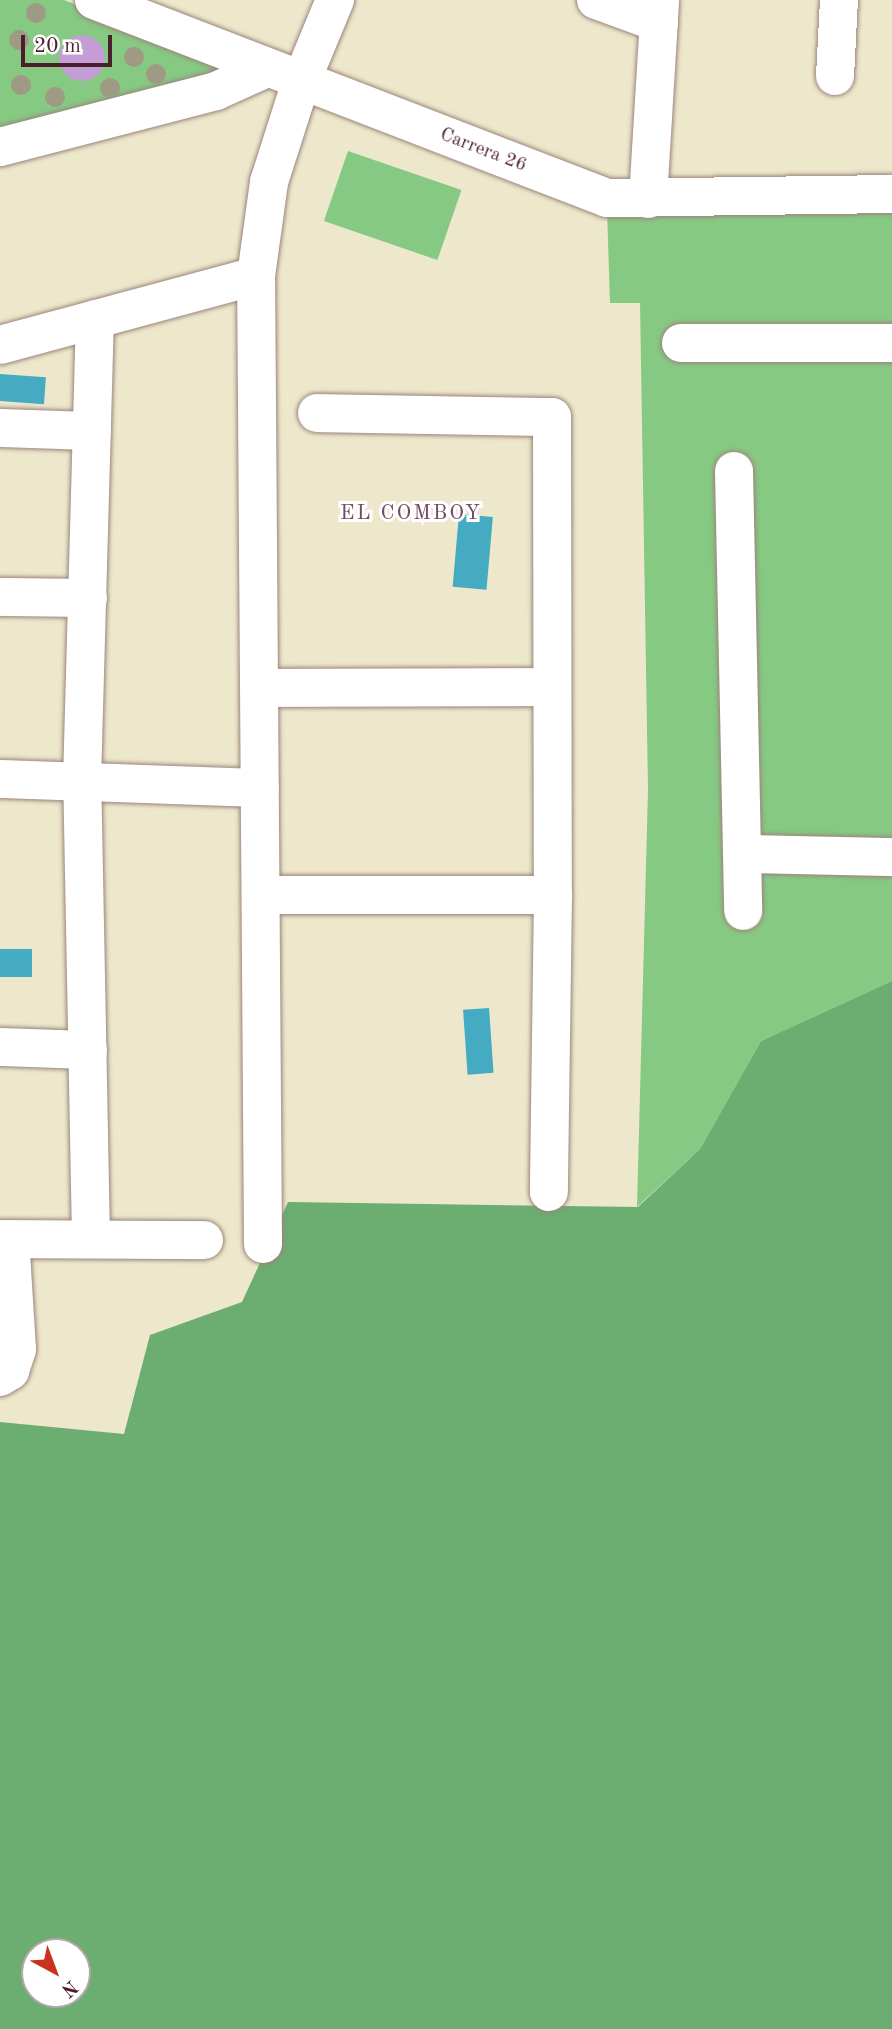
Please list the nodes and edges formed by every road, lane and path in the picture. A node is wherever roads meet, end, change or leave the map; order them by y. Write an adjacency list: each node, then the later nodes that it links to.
1 (94, 0): 5 (street, Carrera 26)
2 (335, 0): 7 (street)
3 (596, 0): 6 (street)
4 (839, 0): 8 (street)
5 (137, 8): 7 (street, Carrera 26)
6 (659, 12): 11 (street)
7 (284, 75): 9 (street); 11 (street, Carrera 26); 12 (street)
8 (835, 76)
9 (0, 147)
10 (892, 194): 11 (street, Carrera 26)
11 (648, 199)
12 (256, 276): 13 (street); 24 (street)
13 (95, 319): 16 (street); 19 (street)
14 (681, 343): 15 (street)
15 (892, 343)
16 (0, 345)
17 (317, 413): 23 (street)
18 (0, 428): 19 (street)
19 (92, 431): 22 (street)
20 (734, 471): 28 (street)
21 (0, 597): 22 (street)
22 (88, 598): 26 (street)
23 (552, 687): 24 (street); 31 (street)
24 (260, 688): 27 (street)
25 (0, 779): 26 (street)
26 (82, 781): 27 (street); 34 (street)
27 (260, 788): 30 (street)
28 (744, 854): 29 (street); 32 (street)
29 (892, 857)
30 (261, 895): 31 (street); 39 (street)
31 (553, 895): 35 (street)
32 (743, 911)
33 (0, 1047): 34 (street)
34 (88, 1049): 36 (street)
35 (549, 1192)
36 (91, 1238): 37 (street); 38 (street)
37 (5, 1239): 40 (street)
38 (204, 1240)
39 (262, 1244)
40 (0, 1377)

